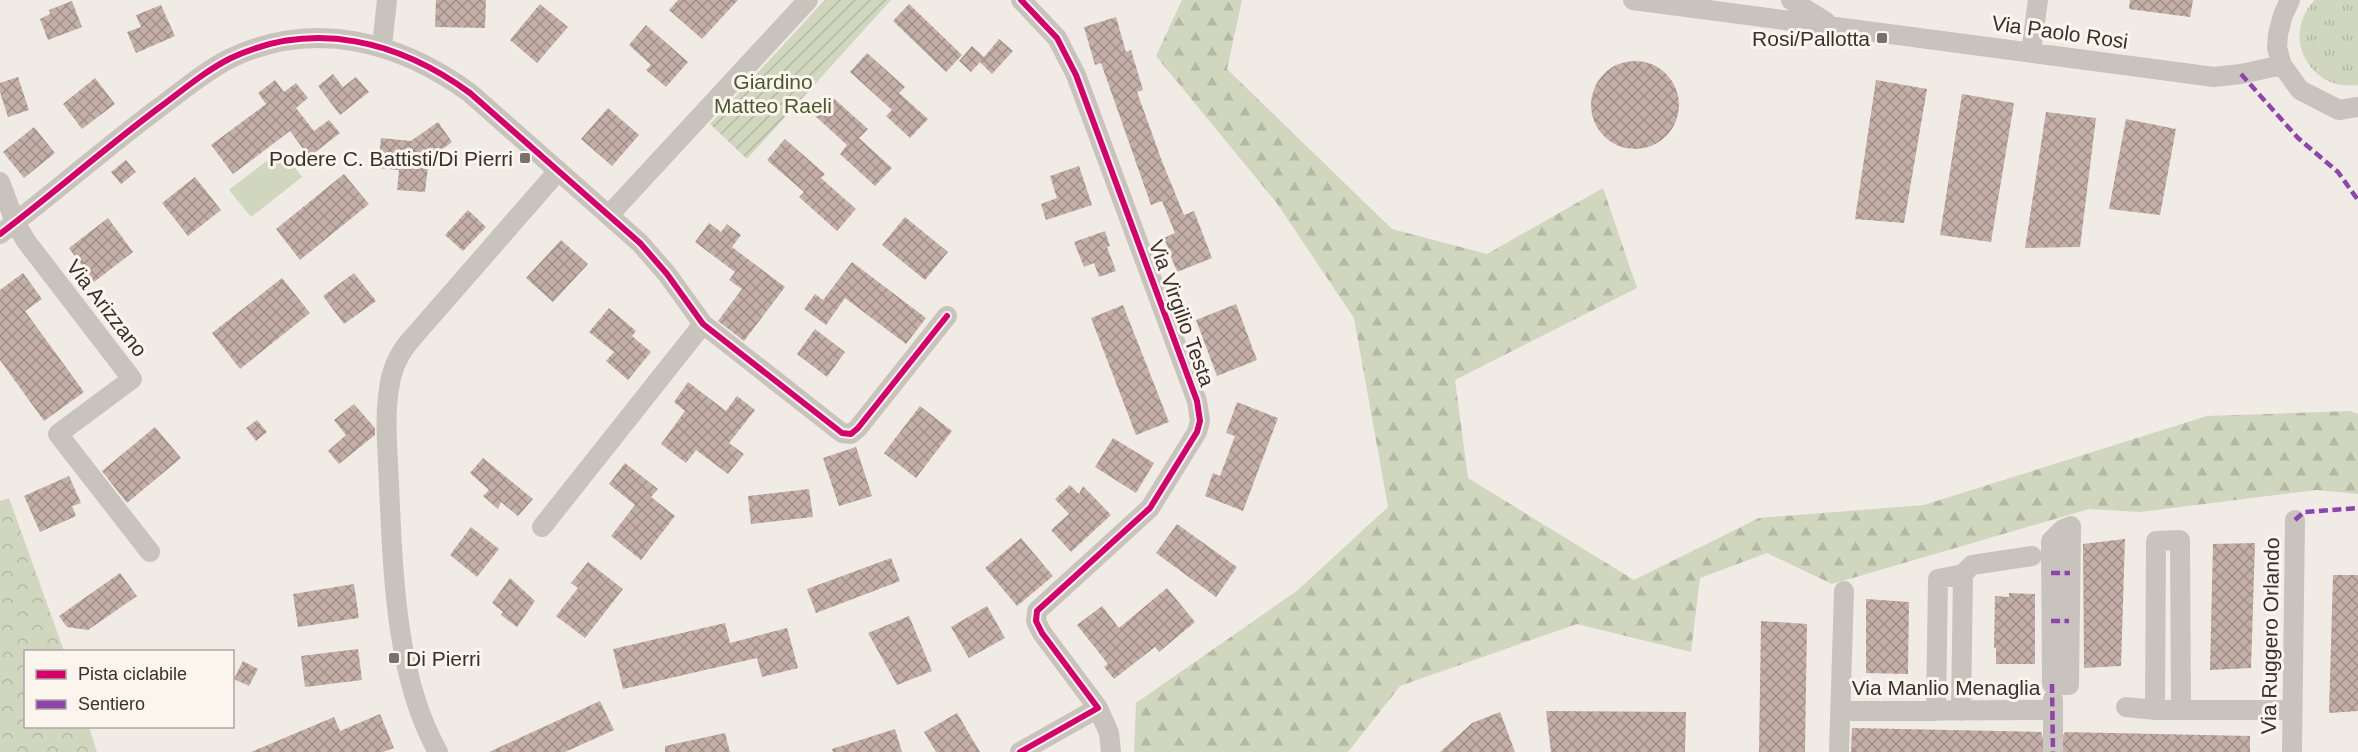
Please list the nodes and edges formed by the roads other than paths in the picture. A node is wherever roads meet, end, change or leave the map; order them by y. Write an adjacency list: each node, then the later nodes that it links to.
1 (387, 0): 10 (street)
2 (808, 0): 16 (street)
3 (1021, 0): 28 (street, Via Virgilio Testa)
4 (1633, 0): 8 (street, Via Paolo Rosi)
5 (1791, 0): 9 (street)
6 (2038, 0): 11 (street)
7 (2290, 0): 12 (street)
8 (1730, 6): 9 (street, Via Paolo Rosi)
9 (1831, 25): 11 (street, Via Paolo Rosi)
10 (382, 46): 14 (street); 17 (street)
11 (2031, 52): 12 (street, Via Paolo Rosi)
12 (2282, 65): 13 (street)
13 (2358, 108)
14 (558, 171): 16 (street); 37 (street)
15 (0, 183): 17 (street)
16 (609, 215): 19 (street)
17 (8, 228): 22 (street, Via Arizzano)
18 (947, 316): 19 (street)
19 (703, 324): 21 (street)
20 (2295, 520): 32 (street, Via Ruggero Orlando)
21 (542, 526)
22 (150, 552)
23 (2032, 556): 25 (street)
24 (2060, 573): 29 (street)
25 (1964, 574): 34 (street); 35 (street)
26 (1844, 591): 33 (street)
27 (2126, 707): 30 (street)
28 (1098, 708): 38 (street); 39 (street)
29 (2053, 710): 35 (street, Via Manlio Menaglia); 36 (street)
30 (2156, 710): 31 (street); 31 (street)
31 (2181, 710): 32 (street)
32 (2292, 710): 41 (street, Via Ruggero Orlando)
33 (1840, 711): 34 (street, Via Manlio Menaglia); 40 (street)
34 (1936, 711): 35 (street, Via Manlio Menaglia)
35 (1961, 711)
36 (2053, 732)
37 (438, 752)
38 (1020, 752)
39 (1111, 752)
40 (1839, 752)
41 (2292, 752): 42 (street)
42 (2309, 752)

